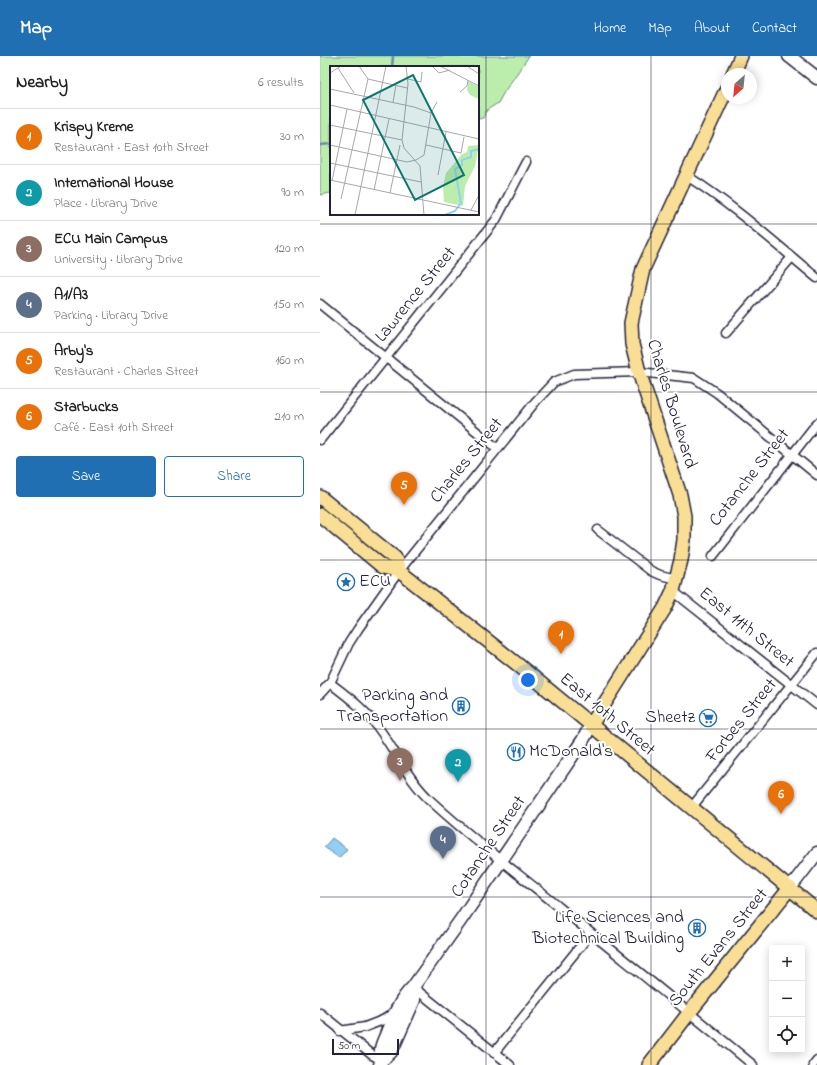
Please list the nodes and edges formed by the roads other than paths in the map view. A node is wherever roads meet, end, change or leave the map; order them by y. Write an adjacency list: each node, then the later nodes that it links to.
1 (741, 56): 3 (main road)
2 (789, 56): 4 (main road)
3 (736, 68)
4 (817, 78)
5 (721, 101): 7 (main road, Charles Boulevard)
6 (526, 162): 12 (street, Lawrence Street)
7 (687, 176): 8 (street); 13 (main road, Charles Boulevard)
8 (792, 257): 9 (street); 11 (street)
9 (817, 278)
10 (320, 304): 12 (street)
11 (726, 333)
12 (386, 358): 15 (street, Lawrence Street); 16 (street)
13 (639, 372): 16 (street, Charles Street); 17 (street, Charles Street); 24 (main road, Charles Boulevard)
14 (817, 423): 17 (street, Cotanche Street)
15 (320, 440)
16 (497, 448): 23 (street, Charles Street)
17 (792, 454): 18 (street, Charles Street); 22 (street, Cotanche Street)
18 (817, 475)
19 (320, 497): 23 (main road, East 10th Street)
20 (320, 515): 23 (main road, East 10th Street)
21 (598, 530): 24 (street)
22 (712, 556)
23 (398, 571): 26 (street, Charles Street); 30 (main road, East 10th Street)
24 (675, 585): 27 (street, East 11th Street); 30 (main road, Charles Boulevard)
25 (817, 653): 27 (street, Forbes Street)
26 (330, 683): 28 (street, Charles Street); 33 (street)
27 (792, 685): 29 (street, East 11th Street); 31 (street, Forbes Street)
28 (320, 694)
29 (817, 705)
30 (591, 725): 31 (main road, East 10th Street); 33 (main road, Cotanche Street)
31 (691, 808): 34 (main road, East 10th Street)
32 (817, 853): 34 (main road, South Evans Street)
33 (501, 860): 36 (street); 37 (main road, Cotanche Street)
34 (790, 888): 35 (main road, East 10th Street); 40 (main road, South Evans Street)
35 (817, 911)
36 (591, 933): 40 (street); 42 (street)
37 (413, 987): 39 (main road, Cotanche Street); 42 (street); 44 (main road, Cotanche Street)
38 (320, 1013): 41 (street)
39 (394, 1013): 41 (street); 44 (main road, Cotanche Street)
40 (689, 1013): 46 (main road, South Evans Street); 47 (street)
41 (340, 1031): 44 (street)
42 (494, 1053): 45 (street)
43 (817, 1060): 48 (street)
44 (381, 1063)
45 (510, 1065)
46 (649, 1065)
47 (754, 1065)
48 (813, 1065)

